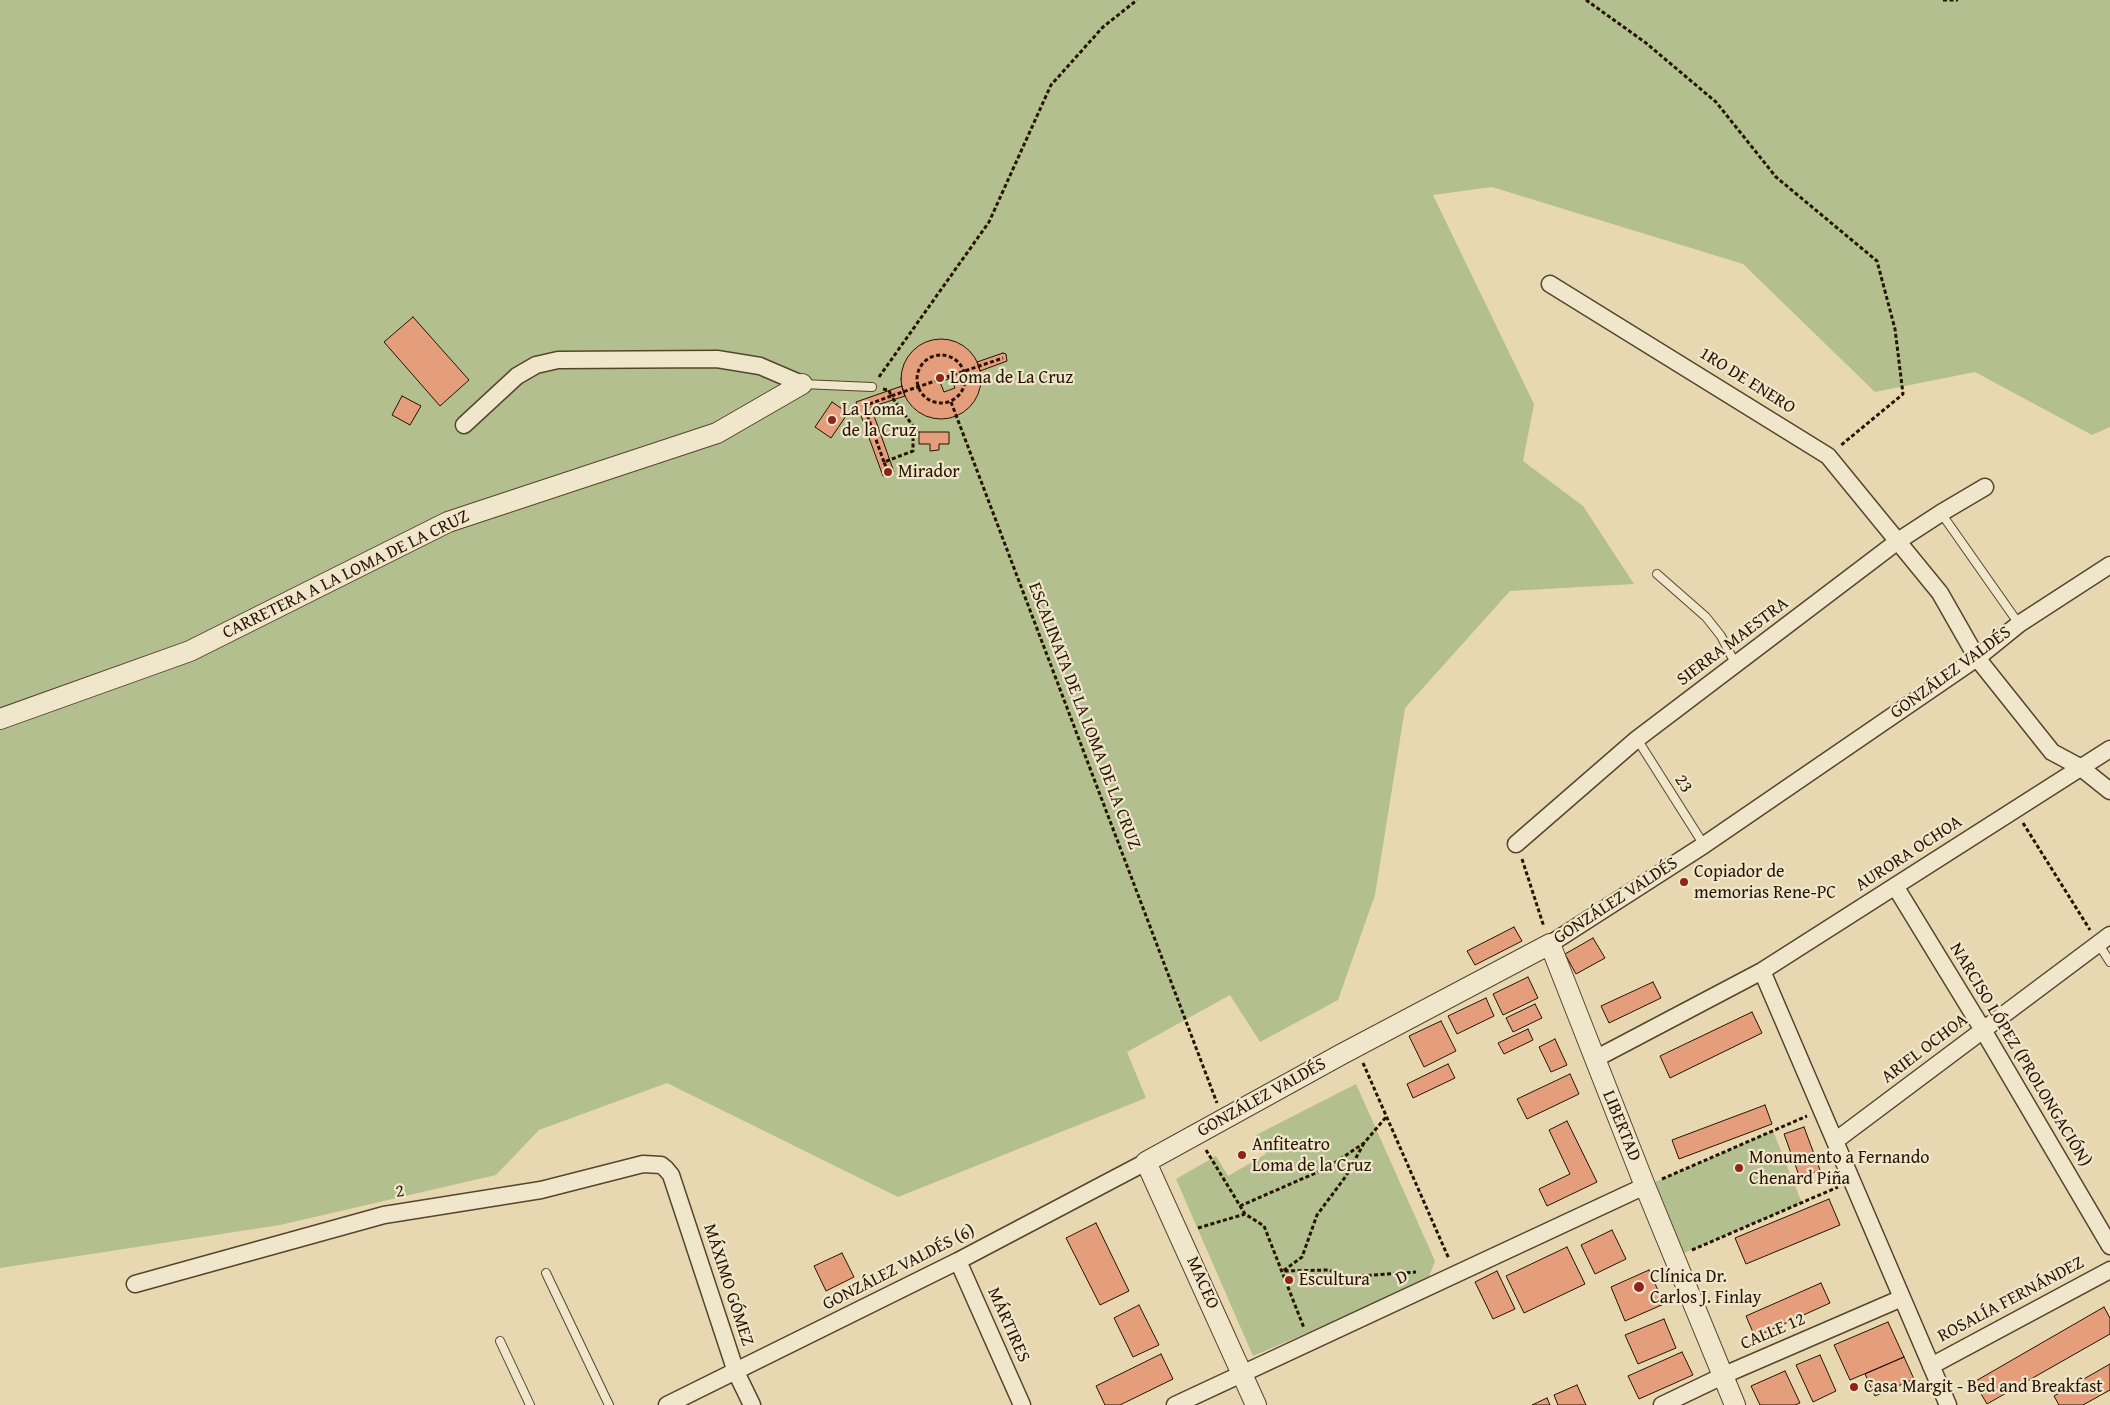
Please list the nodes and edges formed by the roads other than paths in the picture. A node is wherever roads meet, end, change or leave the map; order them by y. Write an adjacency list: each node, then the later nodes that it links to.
1 (1550, 284): 7 (street, 1RO DE ENERO)
2 (802, 384): 3 (lane); 4 (street); 13 (street, CARRETERA A LA LOMA DE LA CRUZ)
3 (872, 387)
4 (464, 425)
5 (1985, 488): 6 (street, SIERRA MAESTRA)
6 (1941, 512): 7 (street, SIERRA MAESTRA); 10 (lane)
7 (1898, 541): 11 (street, 1RO DE ENERO); 12 (street, SIERRA MAESTRA)
8 (2110, 565): 10 (street, GONZÁLEZ VALDÉS)
9 (1657, 574): 12 (lane)
10 (2019, 624): 11 (street, GONZÁLEZ VALDÉS)
11 (1977, 658): 16 (street, 1RO DE ENERO); 19 (street, GONZÁLEZ VALDÉS)
12 (1736, 665): 14 (street, SIERRA MAESTRA)
13 (0, 720)
14 (1637, 739): 18 (street, SIERRA MAESTRA); 19 (lane, 23)
15 (2110, 749): 16 (street, AURORA OCHOA)
16 (2080, 767): 17 (street, 1RO DE ENERO); 20 (street, AURORA OCHOA)
17 (2110, 791)
18 (1516, 844)
19 (1704, 845): 22 (street, GONZÁLEZ VALDÉS)
20 (1895, 886): 24 (street, AURORA OCHOA); 25 (street, NARCISO LÓPEZ (PROLONGACIÓN))
21 (2104, 939): 23 (lane); 25 (street, ARIEL OCHOA)
22 (1550, 944): 26 (street, LIBERTAD); 28 (street, GONZÁLEZ VALDÉS)
23 (2110, 962)
24 (1762, 970): 26 (street, AURORA OCHOA); 27 (street)
25 (1983, 1030): 27 (street, ARIEL OCHOA); 31 (street, NARCISO LÓPEZ (PROLONGACIÓN))
26 (1595, 1059): 30 (street, LIBERTAD)
27 (1835, 1141): 36 (street)
28 (1146, 1162): 32 (street, GONZÁLEZ VALDÉS (6)); 40 (street, MACEO)
29 (671, 1175): 35 (street, 2); 39 (street, MÁXIMO GÓMEZ)
30 (1645, 1186): 40 (street, D); 41 (street, LIBERTAD)
31 (2110, 1246)
32 (958, 1261): 39 (street, GONZÁLEZ VALDÉS (6)); 46 (street, MÁRTIRES)
33 (2110, 1270): 38 (street, ROSALÍA FERNÁNDEZ)
34 (546, 1273): 43 (lane)
35 (135, 1284)
36 (1902, 1298): 38 (street); 41 (street, CALLE 12)
37 (500, 1341): 42 (lane)
38 (1931, 1366): 51 (street)
39 (736, 1372): 44 (street, GONZÁLEZ VALDÉS (6)); 45 (street, MÁXIMO GÓMEZ)
40 (1242, 1374): 47 (street, D); 48 (street, MACEO)
41 (1723, 1376): 49 (street, CALLE 12); 50 (street, LIBERTAD)
42 (530, 1405)
43 (609, 1405)
44 (667, 1405)
45 (752, 1405)
46 (1022, 1405)
47 (1175, 1405)
48 (1256, 1405)
49 (1662, 1405)
50 (1735, 1405)
51 (1948, 1405)

